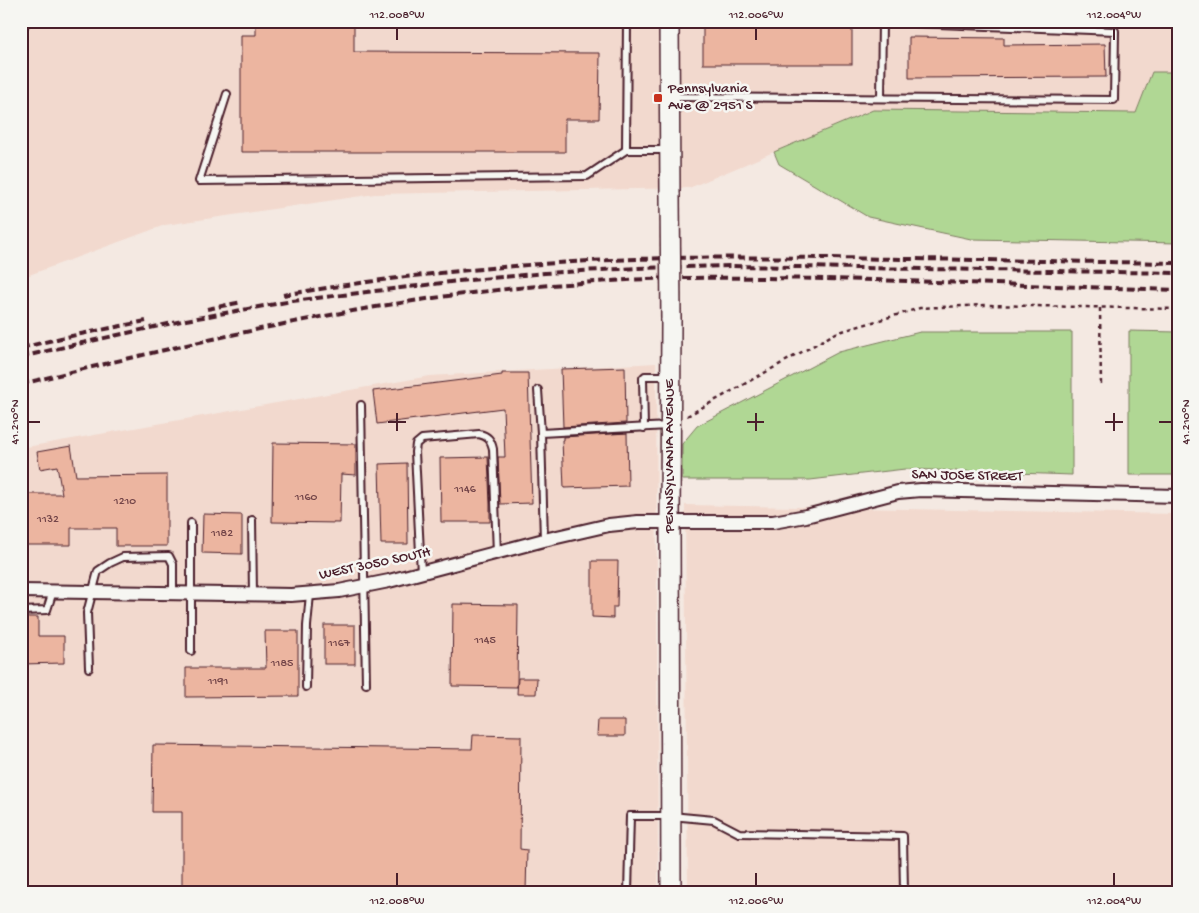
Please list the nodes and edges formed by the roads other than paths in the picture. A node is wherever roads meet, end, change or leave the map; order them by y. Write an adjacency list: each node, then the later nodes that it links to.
1 (27, 21): 6 (lane)
2 (627, 21): 10 (lane)
3 (669, 21): 8 (street, PENNSYLVANIA AVENUE)
4 (882, 21): 9 (lane)
5 (908, 21): 9 (lane)
6 (21, 31)
7 (228, 94): 10 (lane)
8 (670, 97): 9 (lane); 11 (street, PENNSYLVANIA AVENUE)
9 (881, 98)
10 (626, 150): 11 (lane)
11 (670, 150): 12 (street, PENNSYLVANIA AVENUE, bridge)
12 (670, 376): 15 (street, PENNSYLVANIA AVENUE); 16 (lane)
13 (538, 390): 17 (lane)
14 (361, 405): 25 (lane)
15 (670, 426): 16 (lane); 20 (street, PENNSYLVANIA AVENUE)
16 (644, 428): 17 (lane)
17 (541, 433): 22 (lane)
18 (1178, 496): 20 (street, SAN JOSE STREET)
19 (252, 520): 31 (lane)
20 (670, 522): 22 (street, WEST 3050 SOUTH); 38 (street, PENNSYLVANIA AVENUE)
21 (191, 523): 30 (lane)
22 (544, 540): 23 (street, WEST 3050 SOUTH)
23 (497, 553): 24 (street, WEST 3050 SOUTH); 24 (lane)
24 (421, 573): 25 (street, WEST 3050 SOUTH)
25 (364, 586): 32 (street, WEST 3050 SOUTH); 36 (lane)
26 (21, 591): 27 (street, WEST 3050 SOUTH)
27 (52, 591): 28 (street, WEST 3050 SOUTH); 33 (lane)
28 (92, 592): 29 (street, WEST 3050 SOUTH); 29 (lane); 35 (lane)
29 (173, 593): 30 (street, WEST 3050 SOUTH)
30 (190, 594): 31 (street, WEST 3050 SOUTH); 34 (lane)
31 (253, 594): 32 (street, WEST 3050 SOUTH)
32 (310, 594): 37 (lane)
33 (21, 611)
34 (190, 651)
35 (89, 668)
36 (366, 684)
37 (306, 687)
38 (671, 816): 39 (lane); 40 (street, PENNSYLVANIA AVENUE); 41 (lane)
39 (628, 892)
40 (671, 892)
41 (904, 892)

